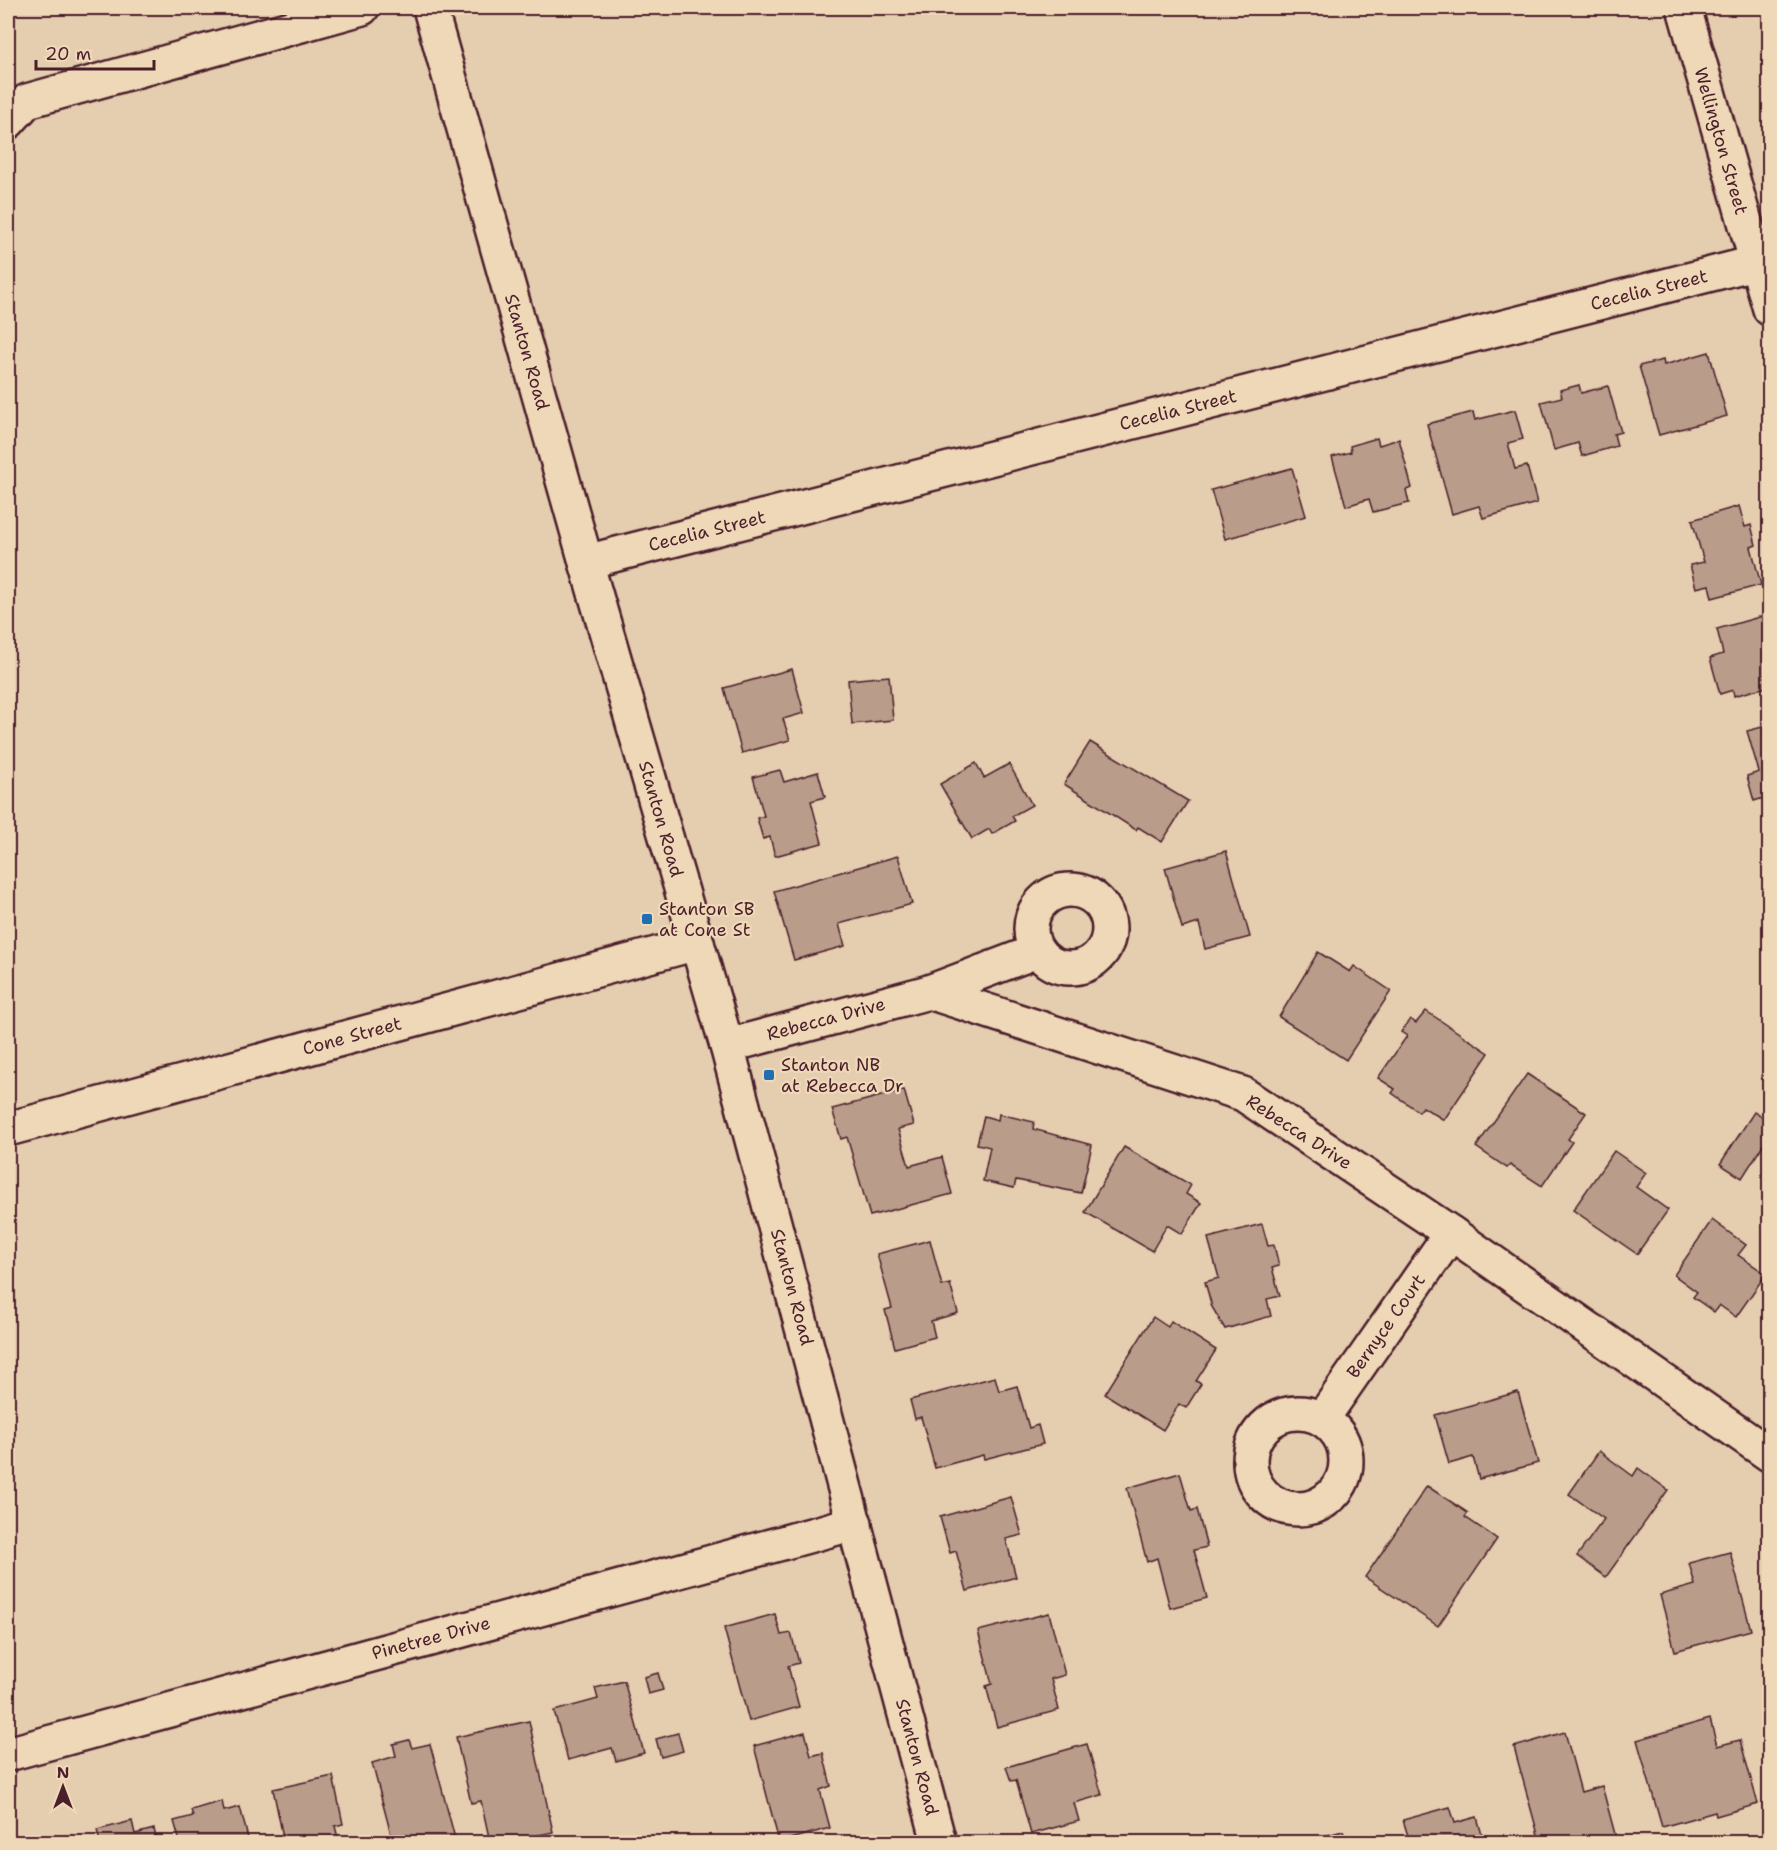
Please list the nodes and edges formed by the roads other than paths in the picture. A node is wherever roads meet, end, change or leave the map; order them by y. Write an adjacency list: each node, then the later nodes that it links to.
1 (362, 8): 4 (street)
2 (430, 8): 7 (street, Stanton Road)
3 (1684, 8): 5 (street, Wellington Street)
4 (8, 122)
5 (1762, 261): 6 (street, Wellington Street); 7 (street, Cecelia Street)
6 (1770, 309)
7 (586, 562): 8 (street, Stanton Road)
8 (697, 943): 11 (street, Stanton Road); 12 (street, Cone Street)
9 (1037, 951): 10 (street)
10 (929, 992): 11 (street, Rebecca Drive); 13 (street, Rebecca Drive)
11 (727, 1046): 16 (street, Stanton Road)
12 (8, 1129)
13 (1451, 1233): 14 (street, Bernyce Court); 15 (street, Rebecca Drive)
14 (1322, 1419)
15 (1770, 1455)
16 (855, 1523): 17 (street, Pinetree Drive); 18 (street, Stanton Road)
17 (8, 1754)
18 (939, 1842)

